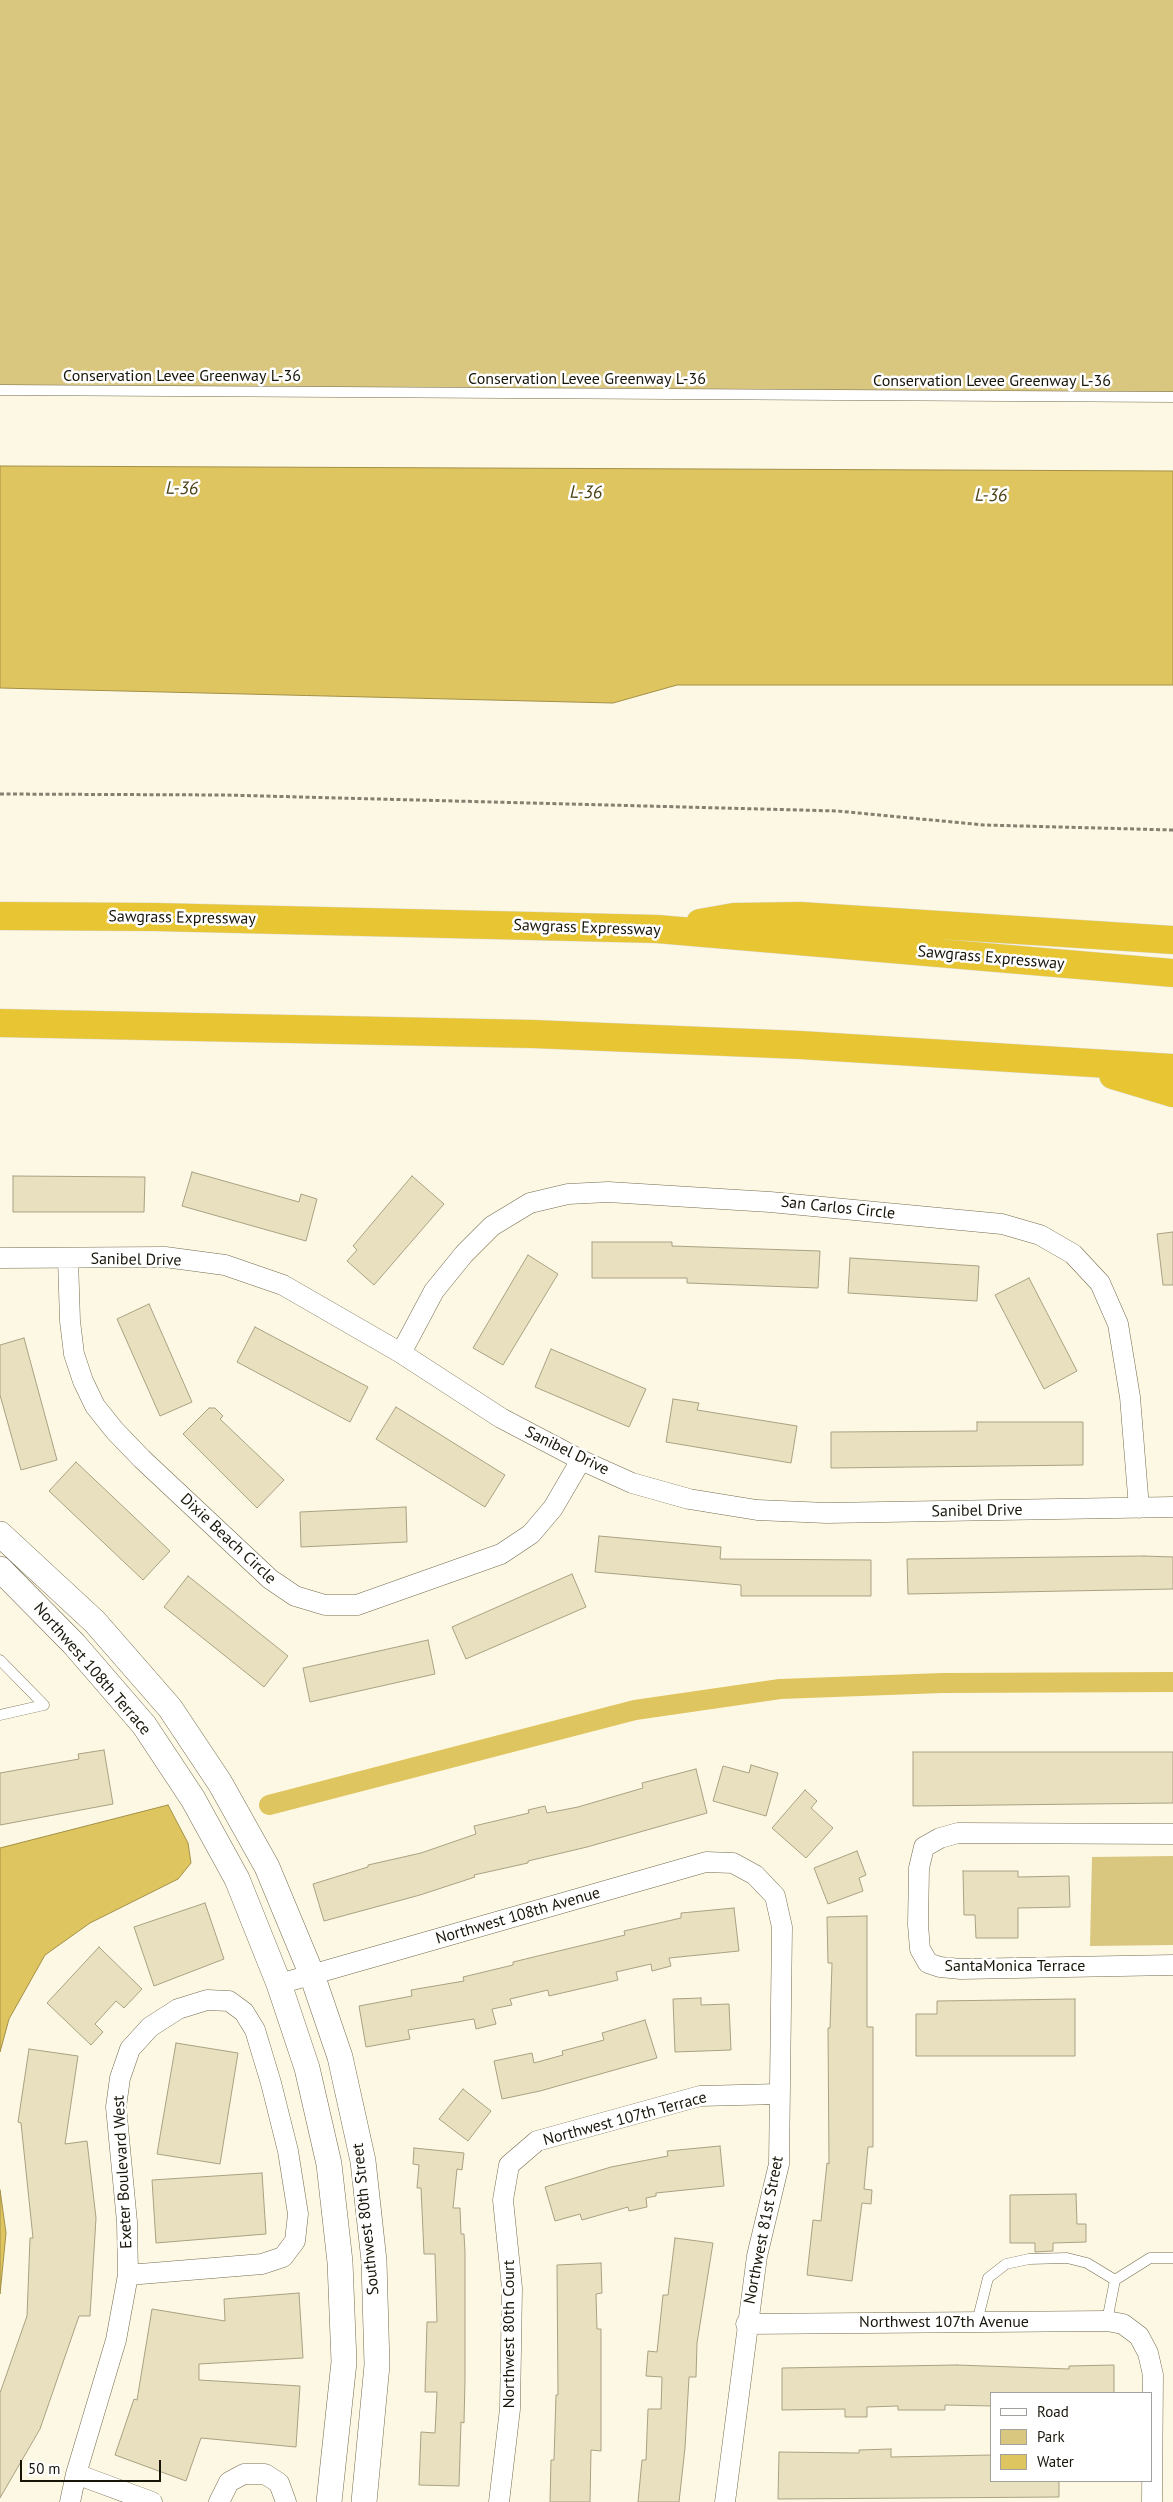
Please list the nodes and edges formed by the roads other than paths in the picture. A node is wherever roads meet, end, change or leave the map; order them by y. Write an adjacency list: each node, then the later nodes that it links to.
1 (0, 390): 2 (lane, Conservation Levee Greenway L-36)
2 (1173, 397)
3 (0, 916): 4 (highway, Sawgrass Expressway)
4 (657, 930): 5 (highway); 6 (highway, Sawgrass Expressway)
5 (1173, 940)
6 (1173, 973)
7 (0, 1023): 8 (highway)
8 (1069, 1061): 9 (highway); 10 (highway)
9 (1173, 1068)
10 (1173, 1093)
11 (0, 1258): 12 (street, Sanibel Drive)
12 (68, 1259): 13 (street, Sanibel Drive); 14 (street, Dixie Beach Circle)
13 (401, 1353): 14 (street, Sanibel Drive); 16 (street, San Carlos Circle)
14 (581, 1460): 16 (street, Sanibel Drive)
15 (1173, 1507): 16 (street, Sanibel Drive)
16 (1139, 1508)
17 (0, 1534): 21 (street, Northwest 108th Terrace)
18 (0, 1569): 22 (street, Northwest 108th Terrace)
19 (0, 1660): 20 (lane)
20 (0, 1715)
21 (220, 1784): 26 (street, Southwest 80th Street)
22 (193, 1799): 27 (street, Southwest 80th Street)
23 (1173, 1834): 25 (street, SantaMonica Terrace)
24 (755, 1875): 26 (street, Northwest 108th Avenue); 28 (street, Northwest 81st Street)
25 (1173, 1965)
26 (312, 1975): 27 (street, Northwest 108th Avenue); 44 (street, Southwest 80th Street)
27 (279, 1984): 43 (street, Southwest 80th Street)
28 (779, 2094): 29 (street, Northwest 107th Terrace); 35 (street, Northwest 81st Street)
29 (509, 2165): 45 (street, Northwest 80th Court)
30 (1173, 2258): 32 (lane)
31 (128, 2275): 31 (street, Exeter Boulevard West); 37 (street, Exeter Boulevard West)
32 (1115, 2280): 33 (lane); 34 (lane)
33 (1107, 2321): 34 (street, Northwest 107th Avenue); 36 (street, Northwest 107th Avenue)
34 (977, 2322): 35 (street, Northwest 107th Avenue)
35 (746, 2324): 46 (street, Northwest 81st Street)
36 (1153, 2392)
37 (76, 2474): 39 (street, Exeter Boulevard West); 40 (street)
38 (1152, 2482): 47 (street, Northwest 107th Avenue)
39 (70, 2502)
40 (152, 2502)
41 (219, 2502): 42 (street)
42 (286, 2502)
43 (329, 2502)
44 (364, 2502)
45 (499, 2502)
46 (725, 2502)
47 (1152, 2502)

